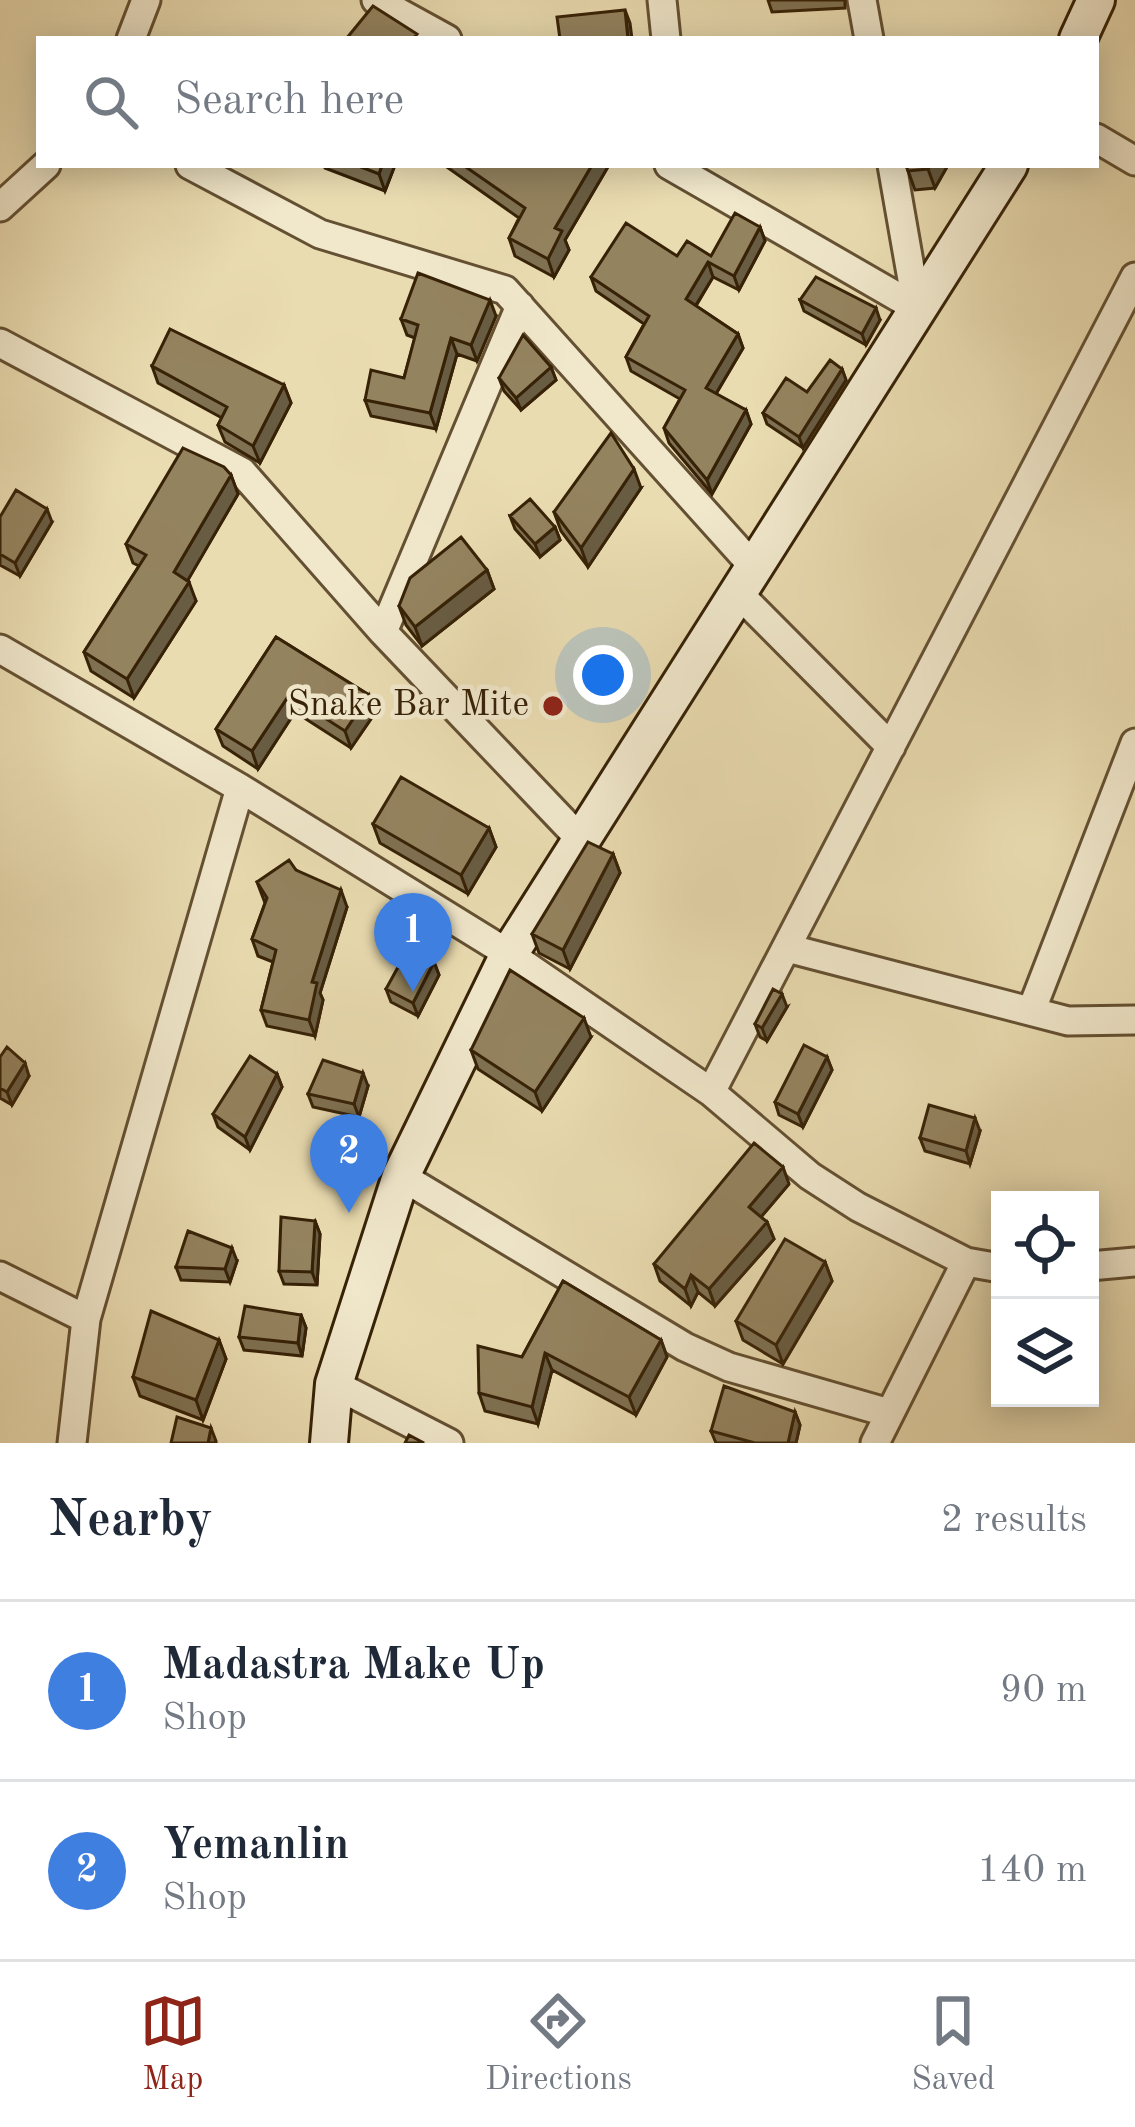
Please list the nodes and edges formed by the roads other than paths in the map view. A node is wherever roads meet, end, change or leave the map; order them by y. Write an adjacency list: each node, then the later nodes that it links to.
1 (146, 0): 7 (street)
2 (376, 0): 8 (street)
3 (435, 0): 8 (street)
4 (662, 0): 9 (street)
5 (862, 0): 10 (street)
6 (1096, 0): 11 (street)
7 (131, 36)
8 (442, 36)
9 (666, 36)
10 (868, 36)
11 (1079, 36)
12 (1099, 140): 13 (street)
13 (1135, 160)
14 (43, 168): 19 (street)
15 (196, 168): 21 (street)
16 (676, 168): 22 (street)
17 (893, 168): 22 (street)
18 (1007, 168): 22 (street)
19 (0, 207)
20 (1135, 277): 28 (street)
21 (520, 306): 24 (street); 25 (street)
22 (917, 308): 24 (street)
23 (0, 343): 25 (street)
24 (745, 578): 28 (street); 30 (street)
25 (382, 632): 30 (street)
26 (0, 649): 29 (street)
27 (1135, 742): 33 (street)
28 (891, 747): 31 (street)
29 (240, 788): 32 (street); 42 (street)
30 (582, 841): 32 (street)
31 (787, 948): 33 (street); 35 (street)
32 (509, 953): 35 (street); 36 (street)
33 (1032, 1009): 34 (street)
34 (1135, 1020)
35 (711, 1093): 37 (street)
36 (400, 1176): 43 (street); 44 (street)
37 (966, 1262): 40 (street); 44 (street)
38 (1135, 1262): 39 (street)
39 (1099, 1265)
40 (991, 1266)
41 (0, 1276): 42 (street)
42 (86, 1319): 45 (street)
43 (334, 1384): 46 (street); 47 (street)
44 (890, 1413): 48 (street)
45 (72, 1443)
46 (329, 1443)
47 (449, 1443)
48 (875, 1443)

